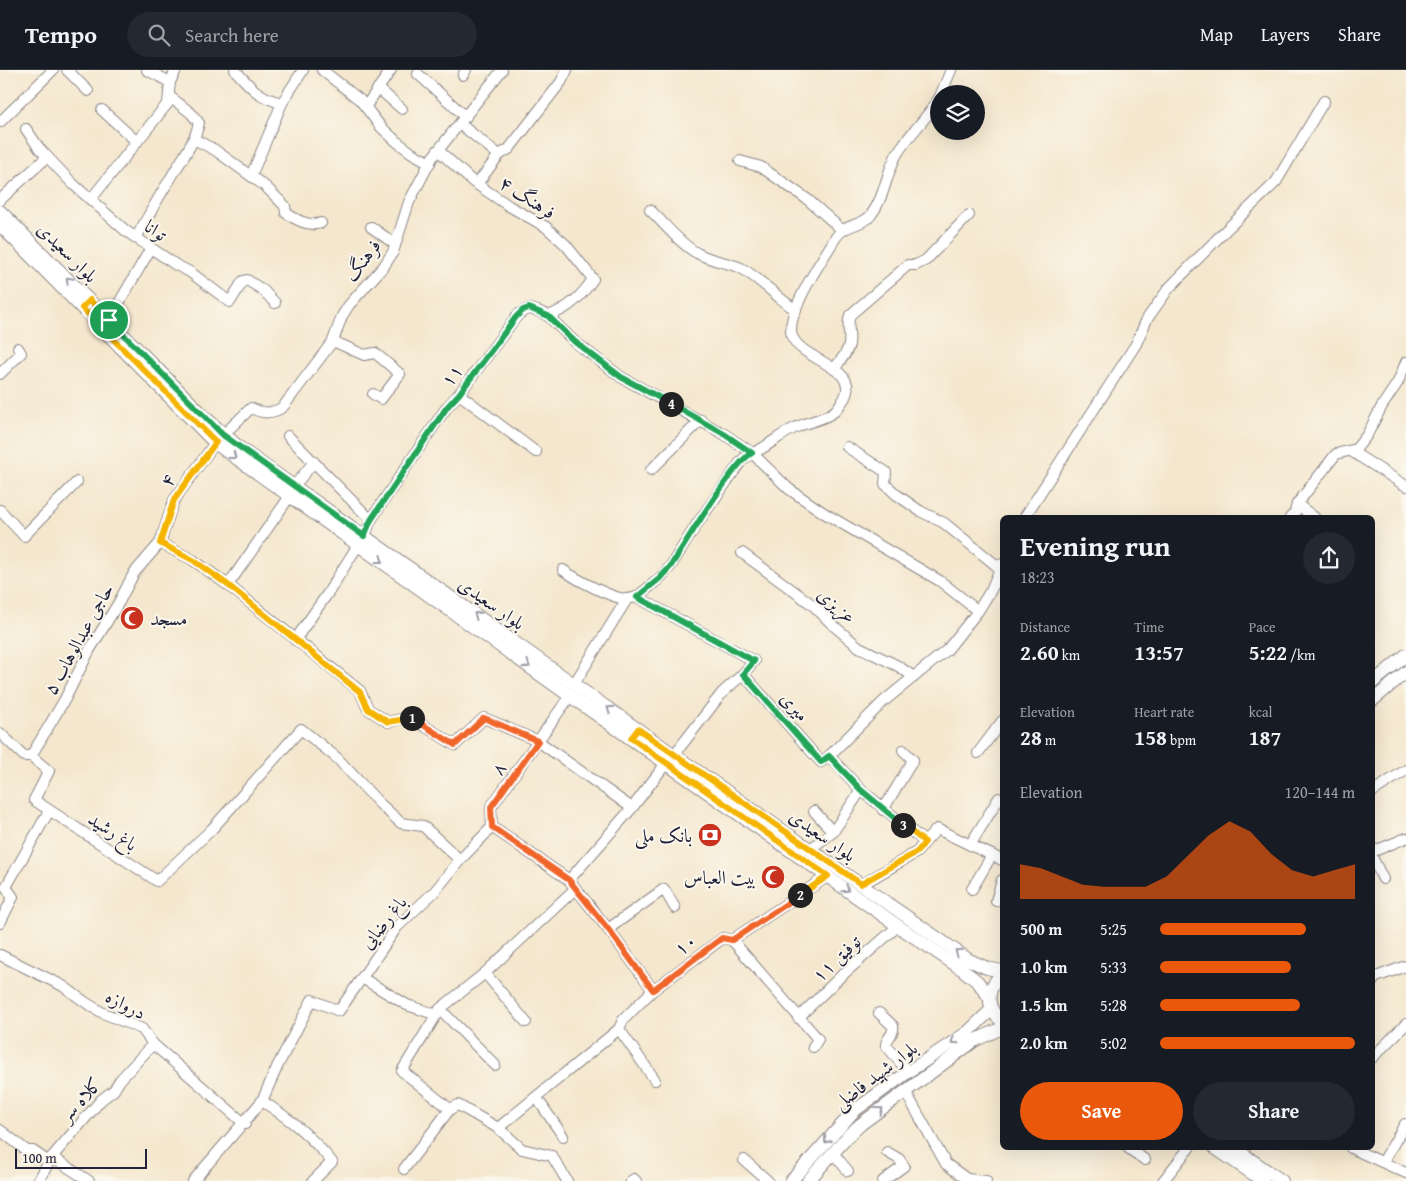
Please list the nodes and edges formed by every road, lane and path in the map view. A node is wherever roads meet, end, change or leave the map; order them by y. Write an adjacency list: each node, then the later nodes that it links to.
1 (53, 70): 25 (street)
2 (68, 70): 16 (street)
3 (147, 70): 13 (street)
4 (176, 70): 13 (street)
5 (303, 70): 19 (street)
6 (322, 70): 20 (street)
7 (391, 70): 15 (street)
8 (502, 70): 24 (street, فرهنگ)
9 (567, 70): 30 (street)
10 (952, 70): 14 (street)
11 (239, 71): 19 (street)
12 (418, 74): 24 (street)
13 (170, 82): 17 (street)
14 (945, 85)
15 (378, 88): 20 (street); 21 (street)
16 (88, 91)
17 (169, 96): 27 (street); 28 (street)
18 (1324, 101): 74 (street)
19 (282, 103): 34 (street)
20 (366, 106): 33 (street)
21 (402, 109)
22 (930, 109): 44 (street)
23 (102, 110): 28 (street)
24 (463, 120): 29 (street, فرهنگ); 30 (street)
25 (0, 122)
26 (26, 129): 31 (street, توانا)
27 (194, 139): 34 (street); 45 (street)
28 (137, 142): 36 (street)
29 (438, 150): 33 (street, فرهنگ); 35 (street, فرهنگ ۴)
30 (499, 156): 35 (street)
31 (47, 157): 36 (street, توانا); 37 (street)
32 (740, 161): 44 (street)
33 (430, 163): 46 (street, فرهنگ)
34 (251, 176): 41 (street)
35 (477, 184): 51 (street, فرهنگ ۴)
36 (91, 199): 45 (street, توانا)
37 (0, 200)
38 (650, 210): 50 (street)
39 (0, 211): 49 (main road, بلوار سعیدی, one-way to 39)
40 (969, 215): 56 (street)
41 (321, 223)
42 (0, 225): 49 (main road, بلوار سعیدی)
43 (371, 227): 46 (street)
44 (841, 229): 50 (street)
45 (136, 238): 47 (street, توانا)
46 (395, 244): 53 (street, فرهنگ)
47 (151, 248): 48 (street, توانا); 52 (street)
48 (276, 303)
49 (86, 304): 52 (main road, بلوار سعیدی); 62 (main road, بلوار سعیدی)
50 (796, 310): 56 (street)
51 (548, 316): 59 (street, ۱۱); 60 (street)
52 (109, 320): 62 (main road, بلوار سعیدی)
53 (333, 341): 58 (street); 62 (street, فرهنگ)
54 (18, 348): 57 (street)
55 (1406, 362): 64 (street)
56 (834, 369): 66 (street, ۸)
57 (0, 374)
58 (373, 394)
59 (459, 394): 65 (street); 77 (street, ۱۱)
60 (700, 420): 66 (street); 68 (street)
61 (288, 436): 67 (street)
62 (219, 439): 71 (main road, بلوار سعیدی); 79 (street, ۴)
63 (847, 447): 81 (street)
64 (1351, 451): 70 (street); 72 (street)
65 (536, 452)
66 (752, 453): 85 (street, ۸); 86 (street)
67 (314, 462): 71 (street); 77 (street)
68 (651, 470)
69 (77, 482): 73 (street)
70 (1406, 486)
71 (292, 491): 78 (main road, بلوار سعیدی); 84 (street)
72 (1296, 504): 75 (street); 76 (street)
73 (0, 510)
74 (1026, 515)
75 (1292, 515)
76 (1311, 515)
77 (371, 520): 78 (street, ۱۱)
78 (361, 541): 87 (street, ۱۱); 93 (main road, بلوار سعیدی)
79 (160, 543): 84 (street); 100 (street, حاجی عبدالوهاب ۵)
80 (742, 553): 91 (street, عزیزی)
81 (1000, 565)
82 (563, 570): 85 (street)
83 (1000, 571): 86 (street)
84 (228, 585): 87 (street)
85 (632, 598): 90 (street); 93 (street, ۸)
86 (978, 611): 91 (street)
87 (295, 640): 97 (street)
88 (1406, 655): 92 (main road)
89 (1406, 672): 94 (main road)
90 (743, 674): 101 (street, میری); 102 (street)
91 (914, 677): 101 (street)
92 (1375, 681)
93 (572, 690): 97 (street, ۸); 102 (main road, بلوار سعیدی)
94 (1375, 698)
95 (1000, 724): 99 (street)
96 (0, 734): 100 (street)
97 (538, 741): 107 (street); 111 (street, ۸)
98 (903, 750): 108 (street)
99 (978, 753)
100 (31, 756): 109 (street)
101 (829, 756): 104 (street)
102 (670, 758): 107 (street); 116 (main road, بلوار سعیدی); 122 (main road, بلوار سعیدی)
103 (1406, 770): 105 (street)
104 (861, 790): 108 (street); 112 (street)
105 (1375, 790)
106 (999, 798): 115 (street)
107 (632, 808): 124 (street)
108 (883, 810): 114 (street)
109 (49, 811): 120 (street, باغ رشید); 131 (street)
110 (814, 811): 112 (street)
111 (492, 827): 120 (street); 124 (street)
112 (833, 832): 116 (street)
113 (1406, 838): 117 (street)
114 (925, 842): 115 (street); 125 (street)
115 (970, 845): 118 (street)
116 (810, 849): 125 (main road, بلوار سعیدی)
117 (1375, 851)
118 (992, 855): 119 (street); 128 (street)
119 (1000, 859)
120 (460, 860): 140 (street, باغ رضایی)
121 (1375, 863): 123 (street)
122 (828, 876): 132 (main road, بلوار سعیدی, one-way to 132); 134 (street, ۱۰)
123 (1383, 879)
124 (569, 880): 127 (street)
125 (861, 884): 137 (main road, بلوار سعیدی, one-way to 125)
126 (1000, 887): 129 (street)
127 (575, 889): 133 (street); 138 (street)
128 (972, 889)
129 (996, 901)
130 (675, 908): 133 (street)
131 (0, 923)
132 (898, 926): 143 (main road, بلوار سعیدی); 146 (street, توفیق ۱۱)
133 (608, 929): 142 (street)
134 (732, 940): 142 (street, ۱۰); 146 (street)
135 (0, 955): 152 (street, دروازه)
136 (1406, 966): 141 (street)
137 (1000, 972)
138 (485, 973): 144 (street); 148 (street)
139 (1000, 975): 143 (main road, بلوار شهید فاضلی)
140 (362, 978): 144 (street); 160 (street, باغ رضایی)
141 (1375, 978)
142 (653, 990): 150 (street, ۱۰)
143 (990, 1003): 147 (main road, بلوار سعیدی); 156 (main road, بلوار شهید فاضلی, one-way to 156)
144 (439, 1012): 155 (street); 161 (street)
145 (879, 1013): 156 (street)
146 (798, 1018): 153 (street)
147 (1000, 1019)
148 (526, 1022)
149 (1406, 1024): 154 (street)
150 (619, 1029): 157 (street); 159 (street, ۱۰)
151 (1000, 1029): 158 (main road, بلوار شهید فاضلی)
152 (153, 1044): 162 (street, دروازه); 174 (street, کلاه سر)
153 (812, 1047)
154 (1375, 1055)
155 (495, 1065)
156 (908, 1072): 187 (main road, بلوار شهید فاضلی, one-way to 187)
157 (655, 1080)
158 (905, 1091): 173 (main road, بلوار شهید فاضلی, one-way to 158); 190 (street)
159 (536, 1097): 164 (street, ۱۰); 166 (street)
160 (262, 1101): 162 (street); 184 (street)
161 (450, 1109): 164 (street); 178 (street)
162 (244, 1124): 183 (street)
163 (1406, 1125): 177 (street)
164 (498, 1128): 185 (street)
165 (0, 1130): 174 (street)
166 (563, 1136)
167 (1131, 1150): 176 (street)
168 (1187, 1150): 191 (street)
169 (1218, 1150): 192 (main road)
170 (1237, 1150): 193 (main road)
171 (1356, 1150): 177 (street)
172 (887, 1152): 189 (street)
173 (833, 1153): 179 (street); 188 (main road, بلوار شهید فاضلی)
174 (50, 1159): 181 (street, کلاه سر); 182 (street)
175 (744, 1160): 186 (street)
176 (1145, 1160)
177 (1383, 1162): 180 (street)
178 (404, 1170)
179 (848, 1171)
180 (1406, 1173)
181 (38, 1181)
182 (89, 1181)
183 (194, 1181)
184 (313, 1181)
185 (567, 1181)
186 (768, 1181)
187 (790, 1181)
188 (808, 1181)
189 (883, 1181)
190 (986, 1181)
191 (1163, 1181)
192 (1263, 1181)
193 (1282, 1181)

